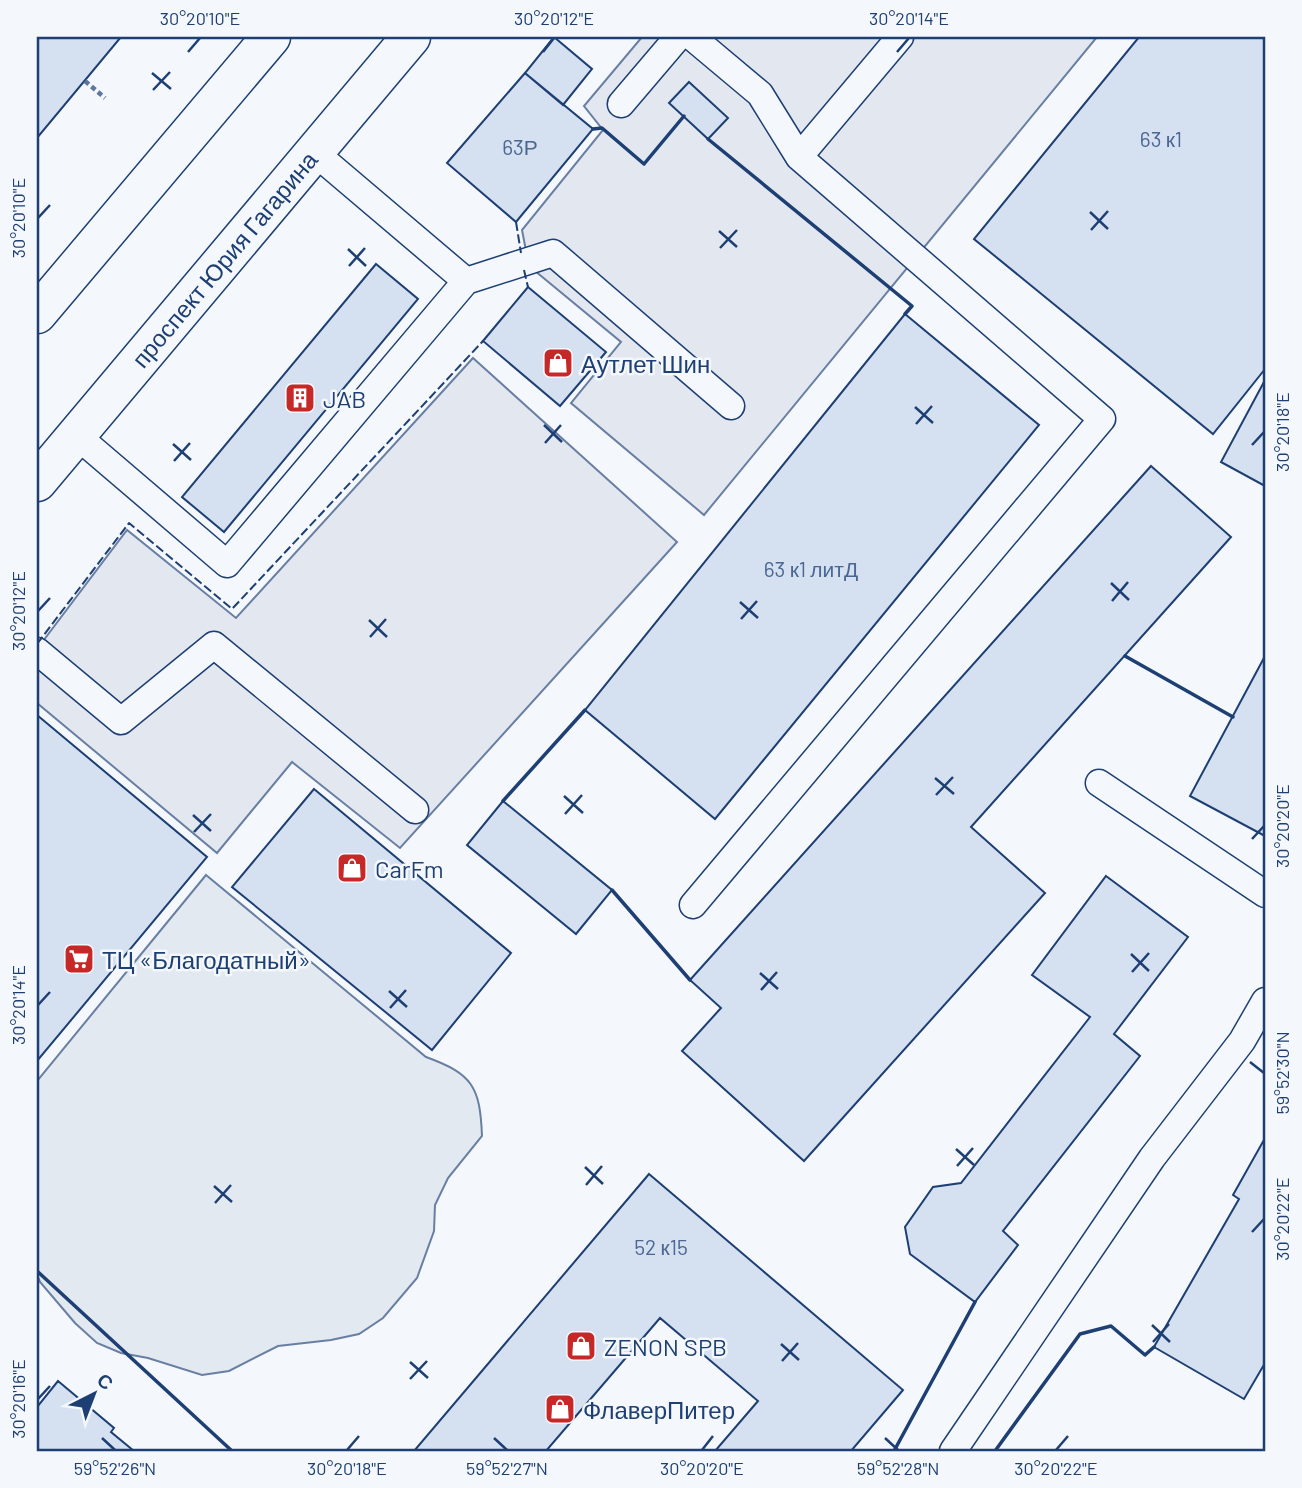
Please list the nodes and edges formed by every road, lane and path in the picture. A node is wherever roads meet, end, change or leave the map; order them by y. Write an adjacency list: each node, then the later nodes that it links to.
1 (271, 37): 12 (main road)
2 (411, 37): 9 (main road, проспект Юрия Гагарина)
3 (678, 37): 8 (lane)
4 (692, 37): 10 (lane)
5 (900, 37): 10 (lane)
6 (85, 80): 7 (path)
7 (105, 98)
8 (621, 104)
9 (314, 152): 11 (lane); 14 (main road, проспект Юрия Гагарина)
10 (799, 157): 20 (lane)
11 (466, 281): 13 (lane); 14 (lane)
12 (37, 314)
13 (731, 406)
14 (76, 435): 15 (main road, проспект Юрия Гагарина)
15 (37, 482)
16 (37, 651): 18 (lane)
17 (1099, 783): 19 (lane)
18 (415, 810)
19 (1265, 894)
20 (693, 905)
21 (1265, 1001): 22 (lane)
22 (953, 1451)

